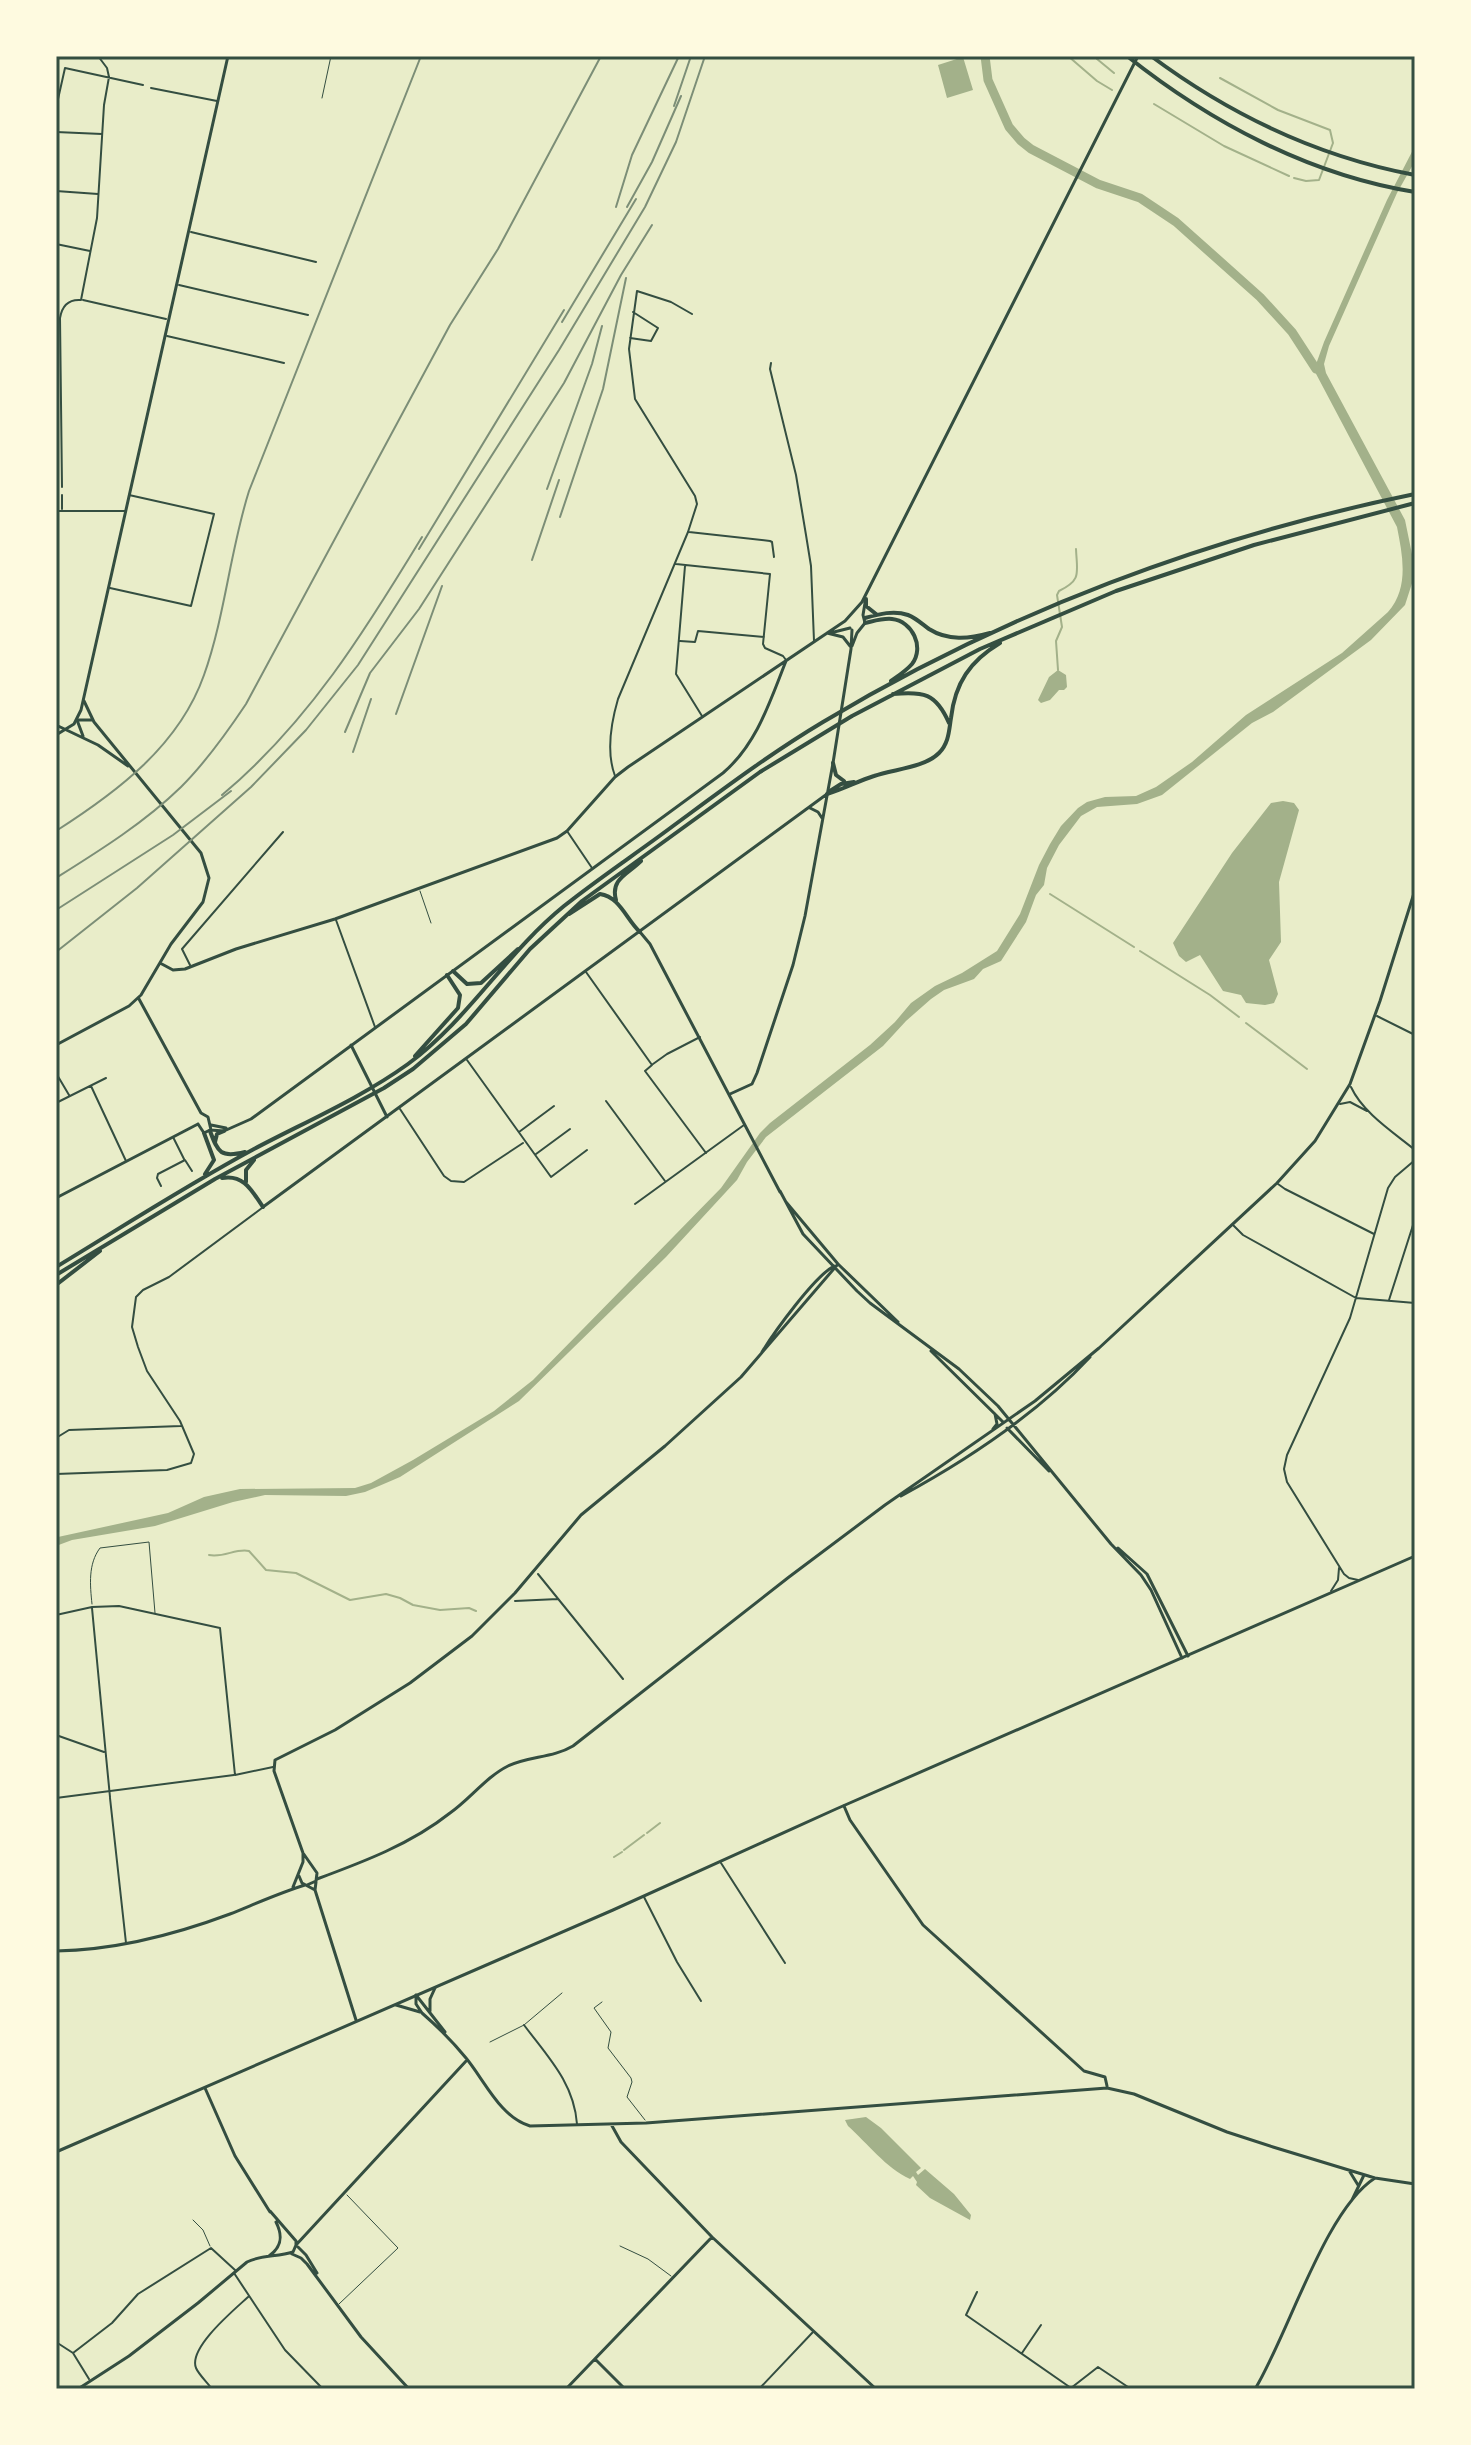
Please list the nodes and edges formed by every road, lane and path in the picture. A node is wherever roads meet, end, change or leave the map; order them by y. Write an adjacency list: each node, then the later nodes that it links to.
1 (98, 56): 7 (street)
2 (228, 56): 11 (street)
3 (331, 56): 10 (lane)
4 (1127, 56): 17 (main road)
5 (1138, 56): 48 (street)
6 (1152, 57): 15 (main road)
7 (109, 77): 8 (street); 12 (street); 14 (street)
8 (143, 85)
9 (151, 88): 11 (street)
10 (322, 98)
11 (218, 102): 19 (street)
12 (56, 108)
13 (56, 132): 14 (street)
14 (102, 134): 18 (street)
15 (1415, 175)
16 (56, 191): 18 (street)
17 (1415, 192)
18 (99, 195): 21 (street)
19 (190, 232): 22 (street); 23 (street)
20 (56, 244): 21 (street)
21 (92, 252): 24 (street)
22 (316, 262)
23 (178, 284): 27 (street); 28 (street)
24 (81, 300): 28 (street); 31 (street)
25 (632, 312): 26 (street); 30 (street); 30 (street)
26 (692, 314)
27 (308, 315)
28 (170, 320): 29 (street)
29 (166, 336): 32 (street); 39 (street)
30 (629, 337): 44 (street)
31 (58, 343): 35 (street)
32 (284, 363)
33 (771, 363): 62 (street)
34 (56, 446): 35 (street)
35 (62, 446): 36 (street)
36 (62, 487)
37 (1415, 494): 55 (main road)
38 (62, 495): 41 (street)
39 (129, 495): 43 (street); 49 (street)
40 (1415, 503): 58 (main road)
41 (62, 510): 42 (street); 43 (street)
42 (56, 511)
43 (126, 511): 49 (street)
44 (688, 532): 45 (street); 46 (street)
45 (774, 557)
46 (675, 564): 47 (street); 78 (street)
47 (685, 565): 60 (street); 61 (street)
48 (870, 586): 50 (street); 51 (street)
49 (108, 588): 67 (street)
50 (866, 599): 52 (main road); 54 (street)
51 (854, 613): 53 (street); 54 (street)
52 (878, 614): 54 (main road); 55 (main road)
53 (848, 618): 56 (street); 59 (street)
54 (865, 619): 57 (street); 65 (main road)
55 (1007, 627): 65 (main road)
56 (851, 629): 57 (street); 59 (street); 63 (street)
57 (859, 631): 63 (street)
58 (1019, 631): 66 (main road); 72 (main road)
59 (825, 635): 62 (street); 63 (street)
60 (764, 637): 61 (street); 64 (street)
61 (679, 641): 68 (street)
62 (814, 642): 64 (street)
63 (851, 649): 76 (street)
64 (786, 661): 68 (street); 87 (street)
65 (882, 689): 95 (main road)
66 (890, 695): 72 (main road); 86 (main road)
67 (84, 697): 69 (street); 70 (street)
68 (703, 717): 78 (street)
69 (77, 720): 70 (street); 73 (street); 75 (street)
70 (94, 722): 77 (street)
71 (56, 725): 73 (street)
72 (950, 725): 80 (main road)
73 (65, 730): 74 (street); 75 (street)
74 (56, 735)
75 (85, 738): 77 (street)
76 (833, 763): 79 (main road); 81 (street)
77 (131, 768): 96 (street)
78 (615, 777): 84 (street)
79 (846, 782): 80 (main road); 81 (main road)
80 (856, 782): 81 (main road)
81 (827, 794): 82 (street); 83 (street)
82 (807, 809): 83 (street); 94 (street)
83 (822, 819): 115 (street)
84 (567, 831): 87 (street); 88 (street)
85 (283, 832): 97 (street)
86 (649, 852): 90 (main road); 91 (main road)
87 (593, 869): 98 (street)
88 (420, 889): 92 (street); 93 (lane)
89 (1415, 890): 102 (street)
90 (617, 902): 91 (main road); 94 (main road)
91 (565, 916): 141 (main road)
92 (335, 919): 97 (street); 103 (street)
93 (431, 923)
94 (640, 932): 99 (street); 105 (street)
95 (526, 942): 98 (main road); 109 (main road)
96 (160, 963): 97 (street); 101 (street)
97 (191, 966)
98 (453, 971): 100 (street)
99 (585, 971): 108 (street); 110 (street)
100 (447, 975): 103 (street); 109 (main road)
101 (139, 999): 106 (street); 125 (street)
102 (1375, 1015): 104 (street); 113 (street)
103 (375, 1028): 107 (street)
104 (1415, 1035)
105 (700, 1037): 110 (street); 115 (street)
106 (56, 1045)
107 (351, 1045): 127 (street); 130 (street)
108 (466, 1059): 124 (street); 133 (street)
109 (407, 1064): 139 (main road)
110 (652, 1065): 140 (street)
111 (56, 1073): 117 (street)
112 (106, 1078): 114 (street)
113 (1350, 1084): 116 (street); 118 (street)
114 (91, 1086): 117 (street); 145 (street)
115 (730, 1094): 129 (street)
116 (1344, 1094): 118 (street); 120 (street); 122 (street)
117 (69, 1096): 121 (street)
118 (1355, 1096): 126 (street)
119 (606, 1101): 150 (street)
120 (1350, 1102): 122 (street); 126 (street)
121 (56, 1103)
122 (1339, 1104): 151 (street)
123 (554, 1106): 133 (street)
124 (399, 1108): 127 (street); 135 (street)
125 (201, 1113): 128 (street); 132 (street)
126 (1372, 1113): 138 (street)
127 (387, 1117): 156 (street)
128 (198, 1124): 132 (street); 134 (street)
129 (745, 1124): 140 (street); 153 (street)
130 (227, 1129): 132 (street); 136 (main road)
131 (570, 1129): 142 (street)
132 (209, 1130): 136 (main road); 147 (main road)
133 (518, 1133): 135 (street)
134 (172, 1136): 143 (street); 145 (street)
135 (525, 1142): 142 (street)
136 (215, 1144): 139 (main road)
137 (587, 1150): 142 (street)
138 (1415, 1150)
139 (251, 1151): 147 (main road)
140 (706, 1153): 150 (street)
141 (260, 1154): 148 (main road); 149 (main road)
142 (535, 1155)
143 (185, 1160): 146 (street); 152 (street)
144 (1415, 1160): 159 (street)
145 (126, 1161): 154 (street)
146 (192, 1171)
147 (201, 1179): 163 (main road)
148 (215, 1179): 149 (main road); 160 (main road)
149 (246, 1182): 156 (main road)
150 (665, 1182): 155 (street)
151 (1277, 1183): 158 (street); 159 (street)
152 (161, 1186)
153 (780, 1191): 161 (street); 162 (street)
154 (56, 1198)
155 (635, 1204)
156 (263, 1207): 179 (street)
157 (1414, 1222): 170 (street)
158 (1233, 1224): 169 (street); 174 (street)
159 (1374, 1234): 169 (street)
160 (111, 1242): 165 (main road); 168 (main road)
161 (825, 1258): 162 (street); 164 (street)
162 (836, 1266): 164 (street); 166 (street); 167 (street); 172 (street)
163 (56, 1267)
164 (826, 1270): 175 (street)
165 (56, 1275)
166 (842, 1276): 167 (street); 172 (street)
167 (827, 1279): 175 (street)
168 (56, 1285)
169 (1356, 1298): 170 (street); 190 (street)
170 (1389, 1301): 171 (street)
171 (1415, 1303)
172 (905, 1328): 173 (street)
173 (927, 1346): 176 (street); 177 (street)
174 (1099, 1348): 177 (street); 180 (street)
175 (755, 1362): 204 (street)
176 (995, 1414): 178 (street); 181 (street)
177 (1008, 1420): 178 (street); 180 (street)
178 (1004, 1423): 180 (street); 181 (street)
179 (183, 1425): 183 (street); 185 (street)
180 (1010, 1427): 182 (street); 184 (street); 186 (street)
181 (990, 1432): 187 (street)
182 (994, 1437): 184 (street); 187 (street)
183 (56, 1438)
184 (1015, 1439): 186 (street)
185 (56, 1474)
186 (1055, 1476): 188 (street)
187 (885, 1505): 213 (street)
188 (1109, 1541): 199 (street); 200 (street)
189 (1415, 1556): 192 (street)
190 (1339, 1566): 192 (street); 193 (street)
191 (538, 1574): 194 (street)
192 (1360, 1580): 193 (street)
193 (1331, 1593): 199 (street)
194 (558, 1599): 195 (street); 201 (street)
195 (515, 1601)
196 (92, 1607): 197 (street); 197 (lane); 198 (street); 203 (street)
197 (155, 1613): 205 (street)
198 (56, 1615)
199 (1188, 1656): 200 (street)
200 (1183, 1658): 208 (street)
201 (623, 1679)
202 (56, 1735): 203 (street)
203 (106, 1755): 206 (street)
204 (273, 1767): 205 (street); 209 (street)
205 (235, 1775): 206 (street)
206 (109, 1791): 207 (street); 219 (street)
207 (56, 1798)
208 (844, 1806): 210 (street); 236 (street)
209 (303, 1853): 211 (street); 212 (street)
210 (720, 1862): 218 (street); 221 (street)
211 (315, 1869): 212 (street); 213 (street); 214 (street)
212 (299, 1874): 215 (street); 216 (street)
213 (328, 1875): 214 (street)
214 (316, 1880): 215 (street); 217 (street)
215 (306, 1885): 216 (street); 217 (street)
216 (292, 1889): 219 (street)
217 (315, 1890): 230 (street)
218 (643, 1896): 222 (street); 225 (street)
219 (126, 1944): 220 (street)
220 (56, 1951)
221 (785, 1963)
222 (436, 1986): 224 (street); 228 (street)
223 (562, 1993): 231 (lane)
224 (416, 1995): 227 (street); 228 (street); 229 (street)
225 (701, 2001)
226 (602, 2002): 237 (lane)
227 (393, 2004): 229 (street); 230 (street)
228 (430, 2011): 232 (street)
229 (422, 2013): 232 (street)
230 (356, 2020): 235 (street)
231 (524, 2025): 233 (lane); 239 (street)
232 (449, 2039): 234 (street)
233 (490, 2042)
234 (467, 2060): 239 (street); 247 (street)
235 (206, 2086): 240 (street); 249 (street)
236 (1107, 2088): 237 (street); 241 (street)
237 (646, 2123): 238 (street)
238 (611, 2124): 239 (street); 251 (street)
239 (577, 2125)
240 (56, 2152)
241 (1347, 2170): 242 (street); 245 (street)
242 (1364, 2175): 243 (street); 245 (street); 246 (street)
243 (1375, 2178): 244 (street); 246 (street)
244 (1415, 2184)
245 (1358, 2185): 248 (street)
246 (1363, 2188): 248 (street)
247 (345, 2193): 253 (street); 265 (lane)
248 (1350, 2204): 282 (street)
249 (270, 2211): 252 (street); 254 (street)
250 (193, 2220): 257 (lane)
251 (712, 2237): 261 (street); 267 (street)
252 (293, 2238): 253 (street); 254 (street); 255 (street)
253 (302, 2239): 255 (street)
254 (280, 2242): 258 (street); 259 (street)
255 (296, 2246): 258 (street); 262 (street)
256 (620, 2246): 261 (lane)
257 (211, 2248): 260 (street); 269 (street)
258 (289, 2253): 259 (street); 262 (street)
259 (265, 2257): 260 (street)
260 (235, 2272): 264 (street); 272 (street)
261 (673, 2277): 271 (street)
262 (320, 2280): 265 (street)
263 (977, 2292): 270 (street)
264 (248, 2296): 274 (street); 275 (street)
265 (338, 2305): 276 (street)
266 (1041, 2325): 270 (street)
267 (813, 2331): 279 (street); 280 (street)
268 (56, 2342): 269 (street)
269 (73, 2353): 272 (street)
270 (1021, 2354): 281 (street)
271 (595, 2359): 277 (street); 278 (street)
272 (90, 2380): 273 (street)
273 (78, 2389)
274 (212, 2389)
275 (323, 2389)
276 (409, 2389)
277 (566, 2389)
278 (625, 2389)
279 (759, 2389)
280 (876, 2389)
281 (1131, 2389)
282 (1255, 2389)

